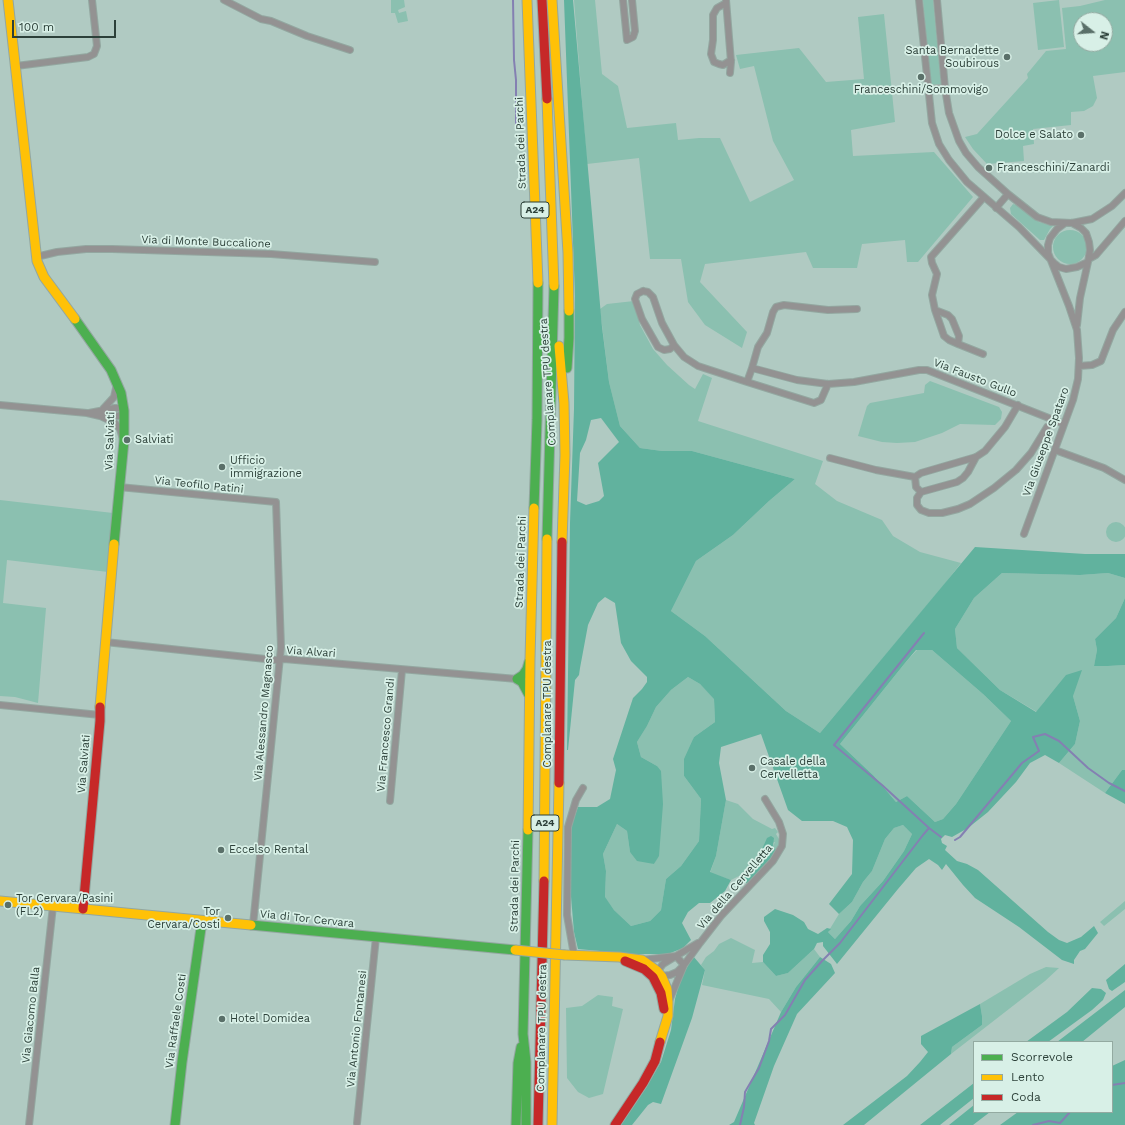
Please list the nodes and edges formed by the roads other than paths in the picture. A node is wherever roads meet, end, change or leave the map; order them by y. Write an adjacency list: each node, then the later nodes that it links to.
1 (8, 0): 14 (main road, Via Salviati)
2 (92, 0): 14 (street)
3 (224, 0): 12 (street)
4 (527, 0): 61 (main road, Strada dei Parchi / A24)
5 (542, 0): 28 (main road, A24)
6 (552, 0): 41 (main road)
7 (623, 0): 8 (street)
8 (632, 0)
9 (919, 0): 17 (street)
10 (937, 0): 16 (street)
11 (726, 2): 13 (street); 13 (street)
12 (350, 50)
13 (731, 60): 15 (street)
14 (16, 66): 24 (main road, Via Salviati)
15 (730, 73)
16 (945, 88): 17 (street); 19 (street)
17 (928, 90): 20 (street)
18 (1125, 193): 23 (street)
19 (1008, 194): 21 (street); 23 (street)
20 (984, 197): 21 (street); 30 (street)
21 (996, 208): 25 (street)
22 (1125, 221): 26 (street)
23 (1068, 223): 25 (street); 26 (street)
24 (36, 256): 27 (street, Via di Monte Buccalione); 38 (main road, Via Salviati)
25 (1049, 257): 26 (street); 32 (street, Via Giuseppe Spataro)
26 (1088, 260): 32 (street, Via Giuseppe Spataro)
27 (375, 262)
28 (554, 284): 41 (main road, Complanare TPU destra); 92 (main road, A24)
29 (857, 309): 37 (street)
30 (935, 310): 33 (street); 33 (street)
31 (1125, 312): 36 (street)
32 (1077, 330): 36 (street, Via Giuseppe Spataro)
33 (958, 344): 35 (street)
34 (674, 345): 34 (street); 39 (street)
35 (983, 354)
36 (1079, 366): 48 (street, Via Giuseppe Spataro)
37 (752, 368): 39 (street); 40 (street, Via Fausto Gullo)
38 (117, 382): 44 (street); 45 (main road, Via Salviati)
39 (747, 382): 40 (street)
40 (828, 384): 43 (street, Via Fausto Gullo)
41 (564, 403): 93 (main road, Complanare TPU destra)
42 (0, 405): 46 (street)
43 (1018, 406): 48 (street, Via Fausto Gullo); 52 (street)
44 (103, 409): 45 (street); 46 (street)
45 (124, 411): 47 (street); 50 (main road, Via Salviati)
46 (87, 413): 47 (street)
47 (100, 416): 50 (street)
48 (1064, 424): 51 (street, Via Giuseppe Spataro)
49 (1047, 427): 57 (street)
50 (124, 441): 56 (main road, Via Salviati)
51 (1054, 450): 55 (street); 59 (street, Via Giuseppe Spataro)
52 (976, 457): 54 (street); 57 (street)
53 (830, 458): 54 (street)
54 (915, 477): 57 (street)
55 (1125, 480)
56 (120, 487): 58 (street, Via Teofilo Patini); 60 (main road, Via Salviati)
57 (921, 492)
58 (276, 502): 62 (street, Via Alessandro Magnasco)
59 (1024, 534)
60 (105, 642): 62 (street, Via Alvari); 67 (main road, Via Salviati)
61 (530, 659): 64 (main road); 65 (main road, Strada dei Parchi / A24)
62 (280, 660): 63 (street, Via Alvari); 75 (street, Via Alessandro Magnasco)
63 (402, 670): 64 (street, Via Alvari); 70 (street, Via Francesco Grandi)
64 (517, 679): 65 (main road)
65 (529, 696): 86 (main road, Strada dei Parchi / A24)
66 (0, 705): 67 (street)
67 (100, 715): 73 (main road, Via Salviati)
68 (583, 788): 78 (street)
69 (765, 799): 77 (street, Via della Cervelletta)
70 (390, 801)
71 (0, 901): 72 (main road, Via di Tor Cervara)
72 (53, 906): 73 (main road, Via di Tor Cervara); 88 (street, Via Giacomo Balla)
73 (83, 909): 74 (main road, Via di Tor Cervara)
74 (202, 921): 75 (main road, Via di Tor Cervara); 89 (main road, Via Raffaele Costi)
75 (254, 925): 76 (main road, Via di Tor Cervara)
76 (376, 937): 78 (main road, Via di Tor Cervara, bridge); 87 (street, Via Antonio Fontanesi)
77 (700, 943): 79 (street); 82 (street, Via della Cervelletta)
78 (569, 955): 80 (main road, Via di Tor Cervara)
79 (676, 956): 81 (street); 82 (street); 83 (street)
80 (612, 957): 81 (main road, Via di Tor Cervara); 83 (main road, Via di Tor Cervara)
81 (642, 960): 83 (main road, Via di Tor Cervara)
82 (684, 965): 83 (street); 84 (street)
83 (657, 975): 84 (main road, Via di Tor Cervara); 85 (main road, Via di Tor Cervara)
84 (668, 1002): 85 (main road, Via di Tor Cervara)
85 (664, 1028): 94 (main road, Via di Tor Cervara)
86 (523, 1034): 90 (main road); 91 (main road, Strada dei Parchi / A24)
87 (358, 1122)
88 (29, 1125)
89 (175, 1125)
90 (516, 1125)
91 (526, 1125)
92 (538, 1125)
93 (552, 1125)
94 (615, 1125)

